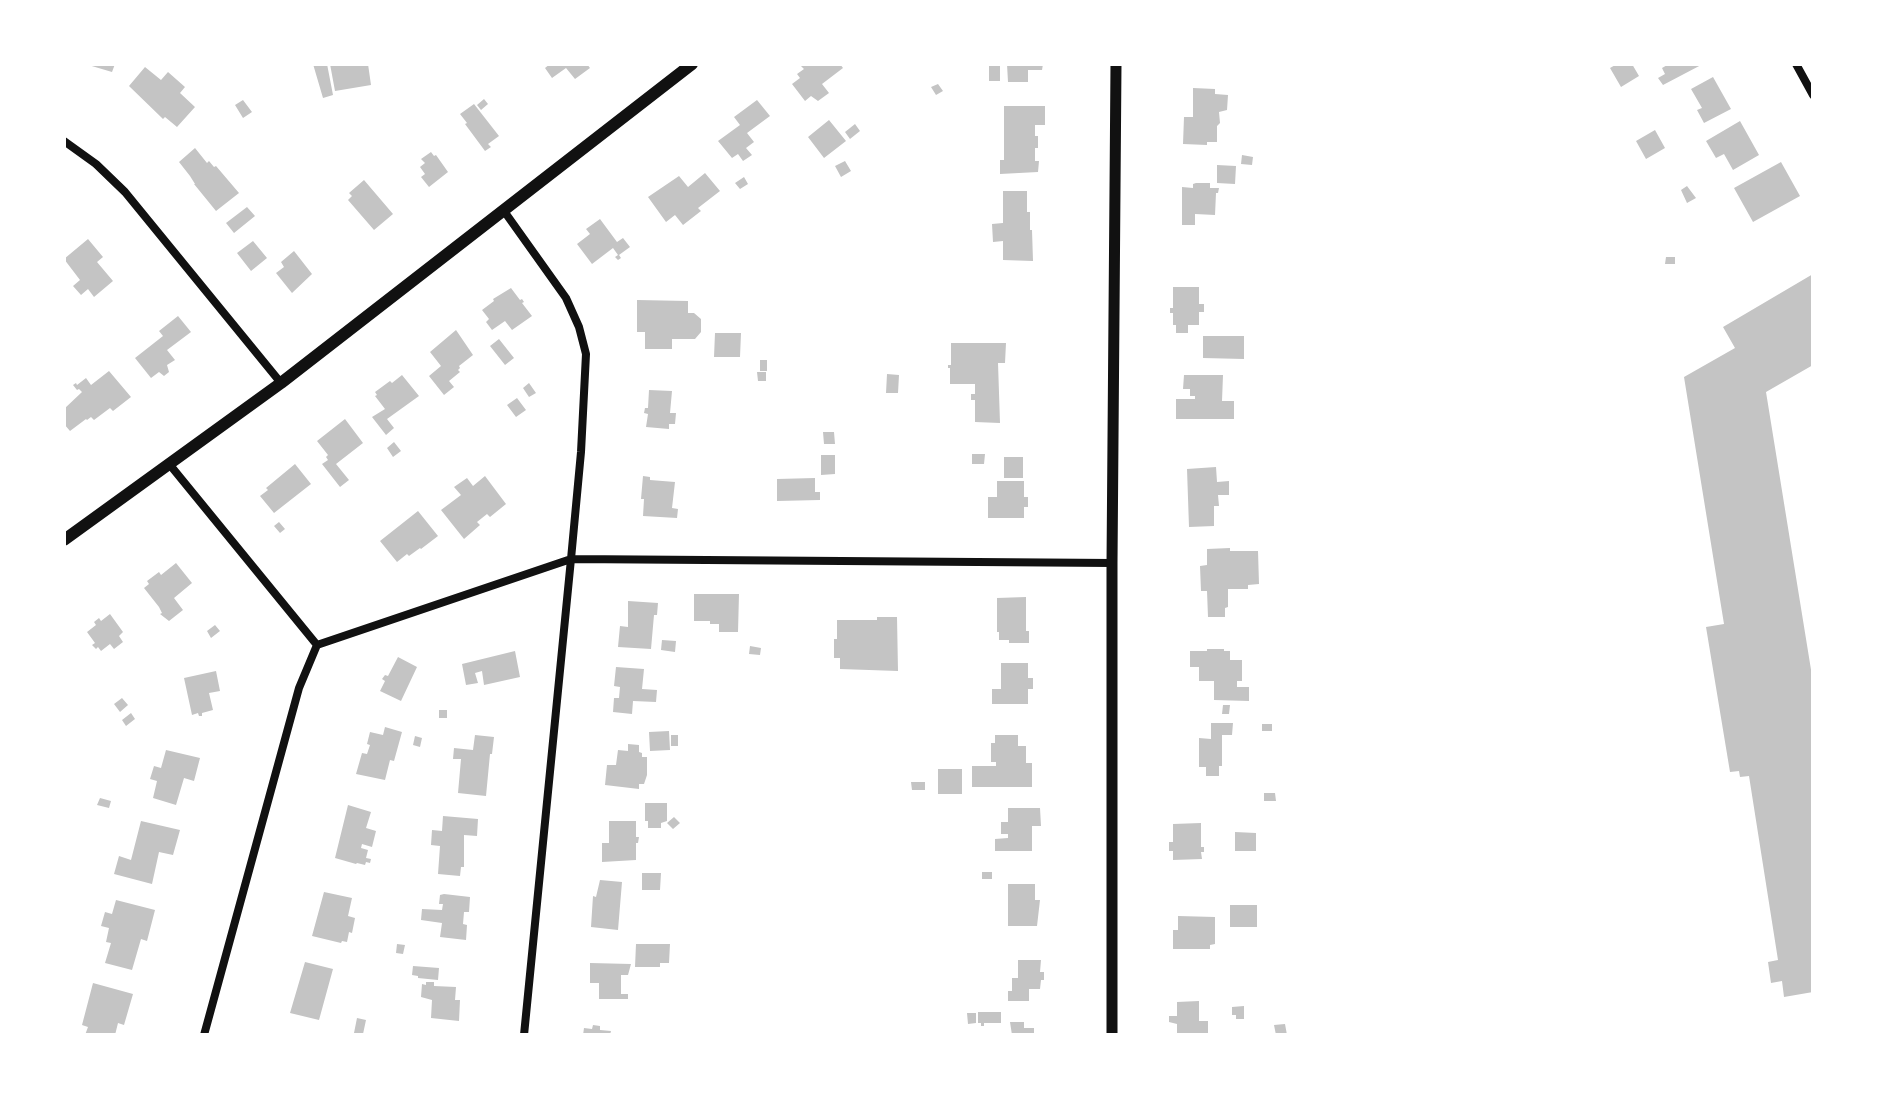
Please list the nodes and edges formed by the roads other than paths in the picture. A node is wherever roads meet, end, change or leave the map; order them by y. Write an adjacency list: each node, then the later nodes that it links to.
1 (692, 64): 6 (main road)
2 (1116, 64): 11 (street)
3 (1796, 64): 4 (street)
4 (1813, 95)
5 (64, 141): 7 (street)
6 (504, 211): 7 (main road); 10 (street)
7 (281, 383): 8 (main road)
8 (170, 465): 9 (main road); 12 (street)
9 (64, 540)
10 (571, 559): 11 (street); 12 (street); 14 (street)
11 (1112, 563): 15 (street)
12 (317, 645): 13 (street)
13 (204, 1035)
14 (524, 1035)
15 (1112, 1035)

